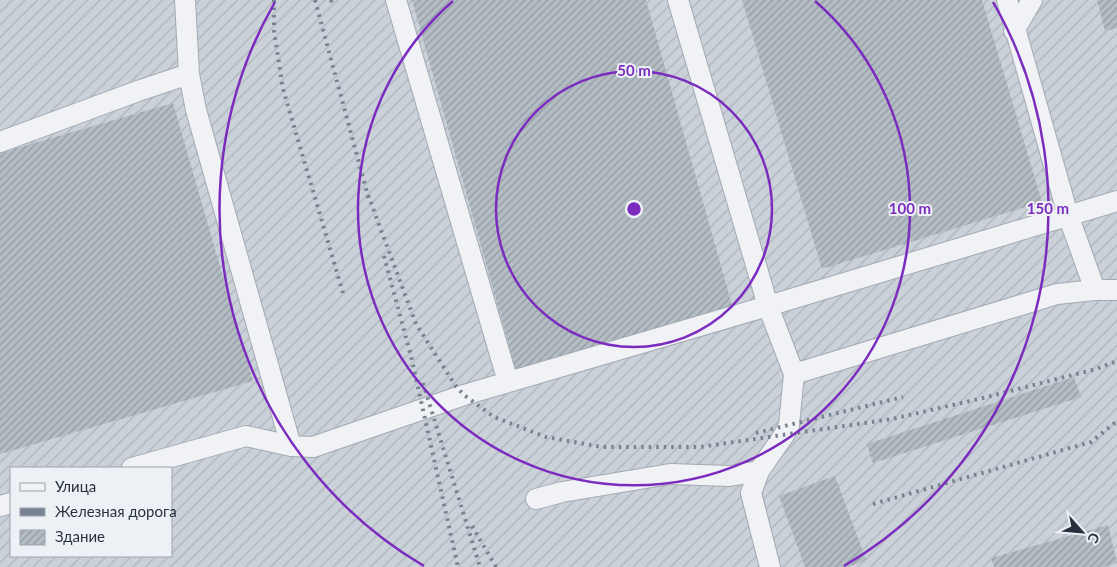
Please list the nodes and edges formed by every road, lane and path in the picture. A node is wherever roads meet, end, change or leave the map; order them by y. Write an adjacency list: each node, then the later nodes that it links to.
1 (185, 0): 7 (lane)
2 (396, 0): 15 (lane)
3 (678, 0): 13 (lane)
4 (1007, 0): 6 (lane)
5 (1032, 0): 6 (lane)
6 (1014, 31): 10 (lane)
7 (189, 74): 8 (lane); 16 (lane)
8 (0, 142)
9 (1117, 201): 10 (lane)
10 (1068, 215): 11 (lane); 13 (lane)
11 (1095, 290): 12 (lane); 14 (lane)
12 (1117, 290)
13 (768, 306): 14 (lane); 15 (lane)
14 (794, 374): 18 (lane)
15 (508, 382): 16 (lane)
16 (290, 446): 17 (lane)
17 (136, 467)
18 (760, 471): 19 (lane); 20 (lane)
19 (536, 499)
20 (770, 567)

